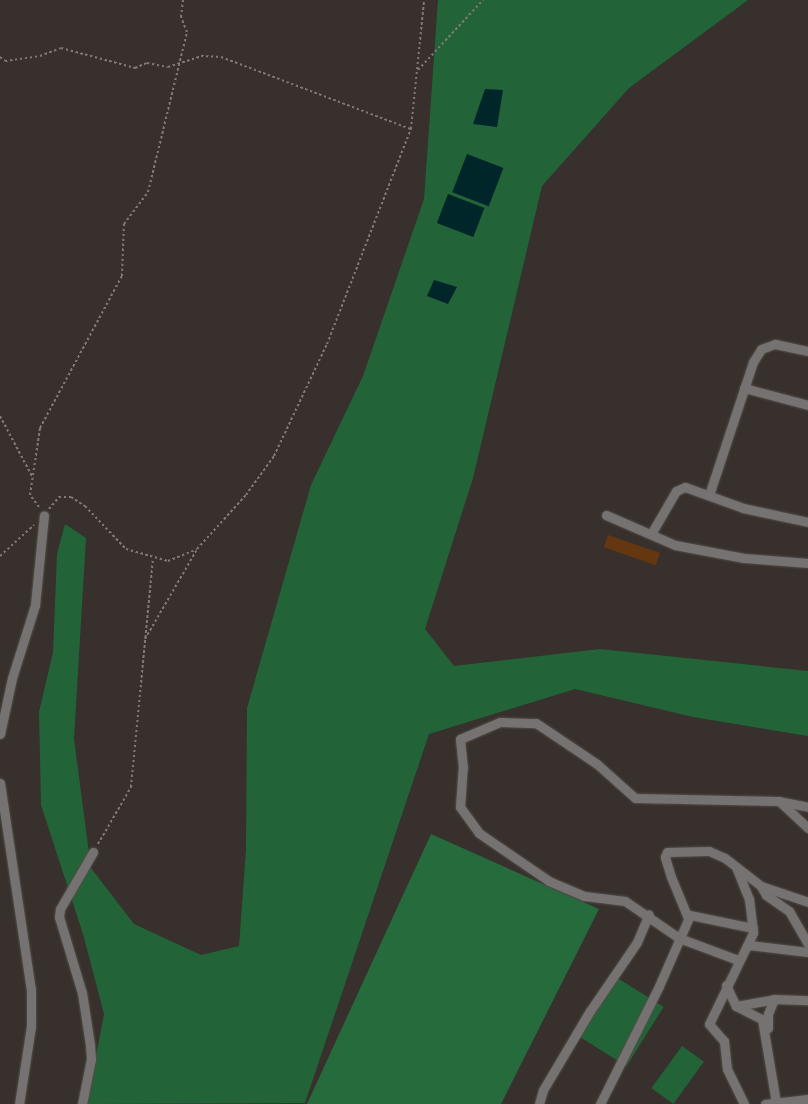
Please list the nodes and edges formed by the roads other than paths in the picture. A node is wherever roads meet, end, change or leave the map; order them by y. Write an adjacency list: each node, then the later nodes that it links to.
1 (808, 351): 2 (street)
2 (744, 388): 3 (street); 4 (street)
3 (808, 405)
4 (709, 495): 7 (street); 8 (street)
5 (44, 515): 10 (street)
6 (606, 515): 8 (street)
7 (808, 522)
8 (651, 534): 9 (street)
9 (808, 563)
10 (0, 734)
11 (0, 784): 34 (street)
12 (778, 801): 13 (street); 14 (street); 19 (street)
13 (808, 807)
14 (808, 828)
15 (93, 852): 35 (street)
16 (736, 867): 17 (street); 20 (street); 21 (street)
17 (761, 886): 18 (street); 23 (street)
18 (808, 902)
19 (649, 914): 22 (street); 36 (street)
20 (688, 918): 21 (street); 22 (street)
21 (753, 928): 24 (street)
22 (679, 938): 26 (street); 37 (street)
23 (808, 944)
24 (749, 945): 25 (street); 26 (street)
25 (808, 952)
26 (738, 960): 27 (street)
27 (726, 985): 30 (street); 38 (street)
28 (774, 999): 29 (street); 30 (street); 31 (street)
29 (808, 1000)
30 (736, 1006): 31 (street)
31 (767, 1048): 33 (street)
32 (808, 1099): 33 (street)
33 (776, 1103): 39 (street)
34 (19, 1104)
35 (82, 1104)
36 (539, 1104)
37 (600, 1104)
38 (744, 1104)
39 (764, 1104)

